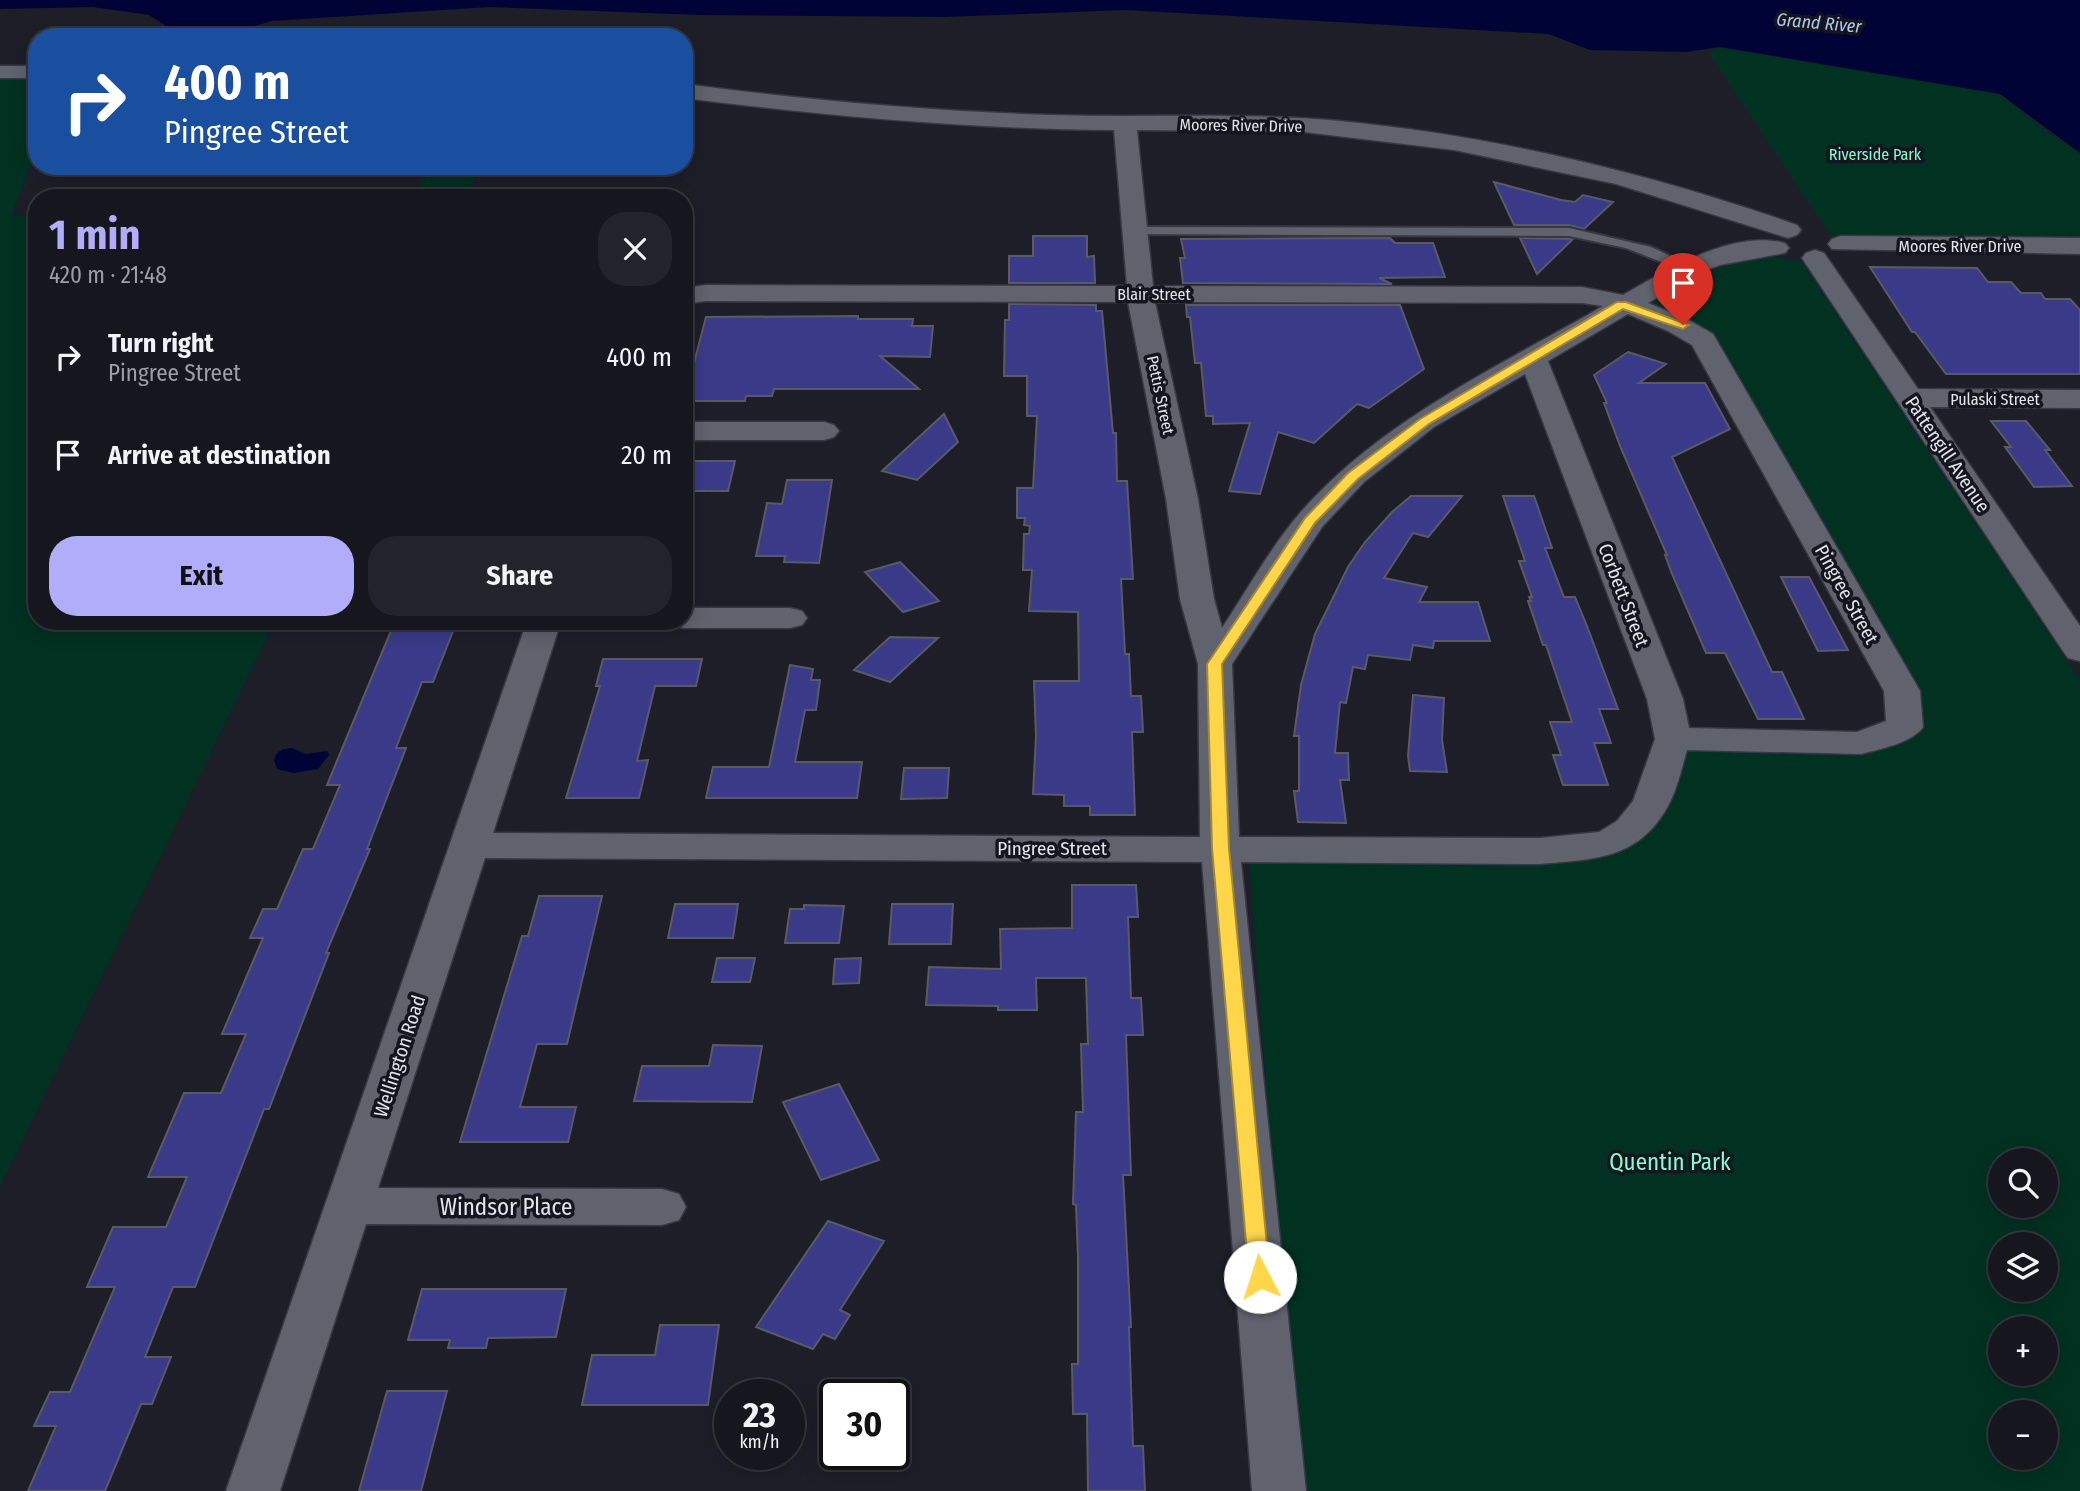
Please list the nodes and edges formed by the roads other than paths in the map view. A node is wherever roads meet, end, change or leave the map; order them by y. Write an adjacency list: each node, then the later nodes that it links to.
1 (0, 72): 2 (street)
2 (28, 72)
3 (693, 92): 4 (street, Moores River Drive)
4 (1125, 124): 5 (street, Pettis Street); 6 (street, Moores River Drive)
5 (1137, 231): 8 (lane); 9 (street, Pettis Street)
6 (1808, 241): 7 (street, Moores River Drive); 8 (street); 13 (street, Pattengill Avenue)
7 (2080, 247)
8 (1689, 268): 11 (street)
9 (1141, 294): 10 (street, Blair Street); 11 (street, Blair Street); 22 (street, Pettis Street)
10 (693, 295)
11 (1622, 305): 12 (street); 23 (street, Pingree Street)
12 (1533, 359): 22 (street); 23 (street, Corbett Street)
13 (1910, 398): 14 (street, Pulaski Street); 17 (street, Pattengill Avenue)
14 (2080, 399)
15 (693, 431): 16 (street)
16 (824, 431)
17 (2064, 603): 21 (street, Pattengill Avenue)
18 (693, 618): 19 (street)
19 (790, 618)
20 (541, 630): 24 (street, Wellington Road)
21 (2080, 651)
22 (1215, 664): 25 (street, Pettis Street)
23 (1673, 739): 25 (street, Pingree Street)
24 (469, 845): 25 (street, Pingree Street); 26 (street, Wellington Road)
25 (1220, 848): 29 (street, Pettis Street)
26 (349, 1206): 27 (street, Windsor Place); 28 (street, Wellington Road)
27 (663, 1207)
28 (253, 1491)
29 (1279, 1491)

